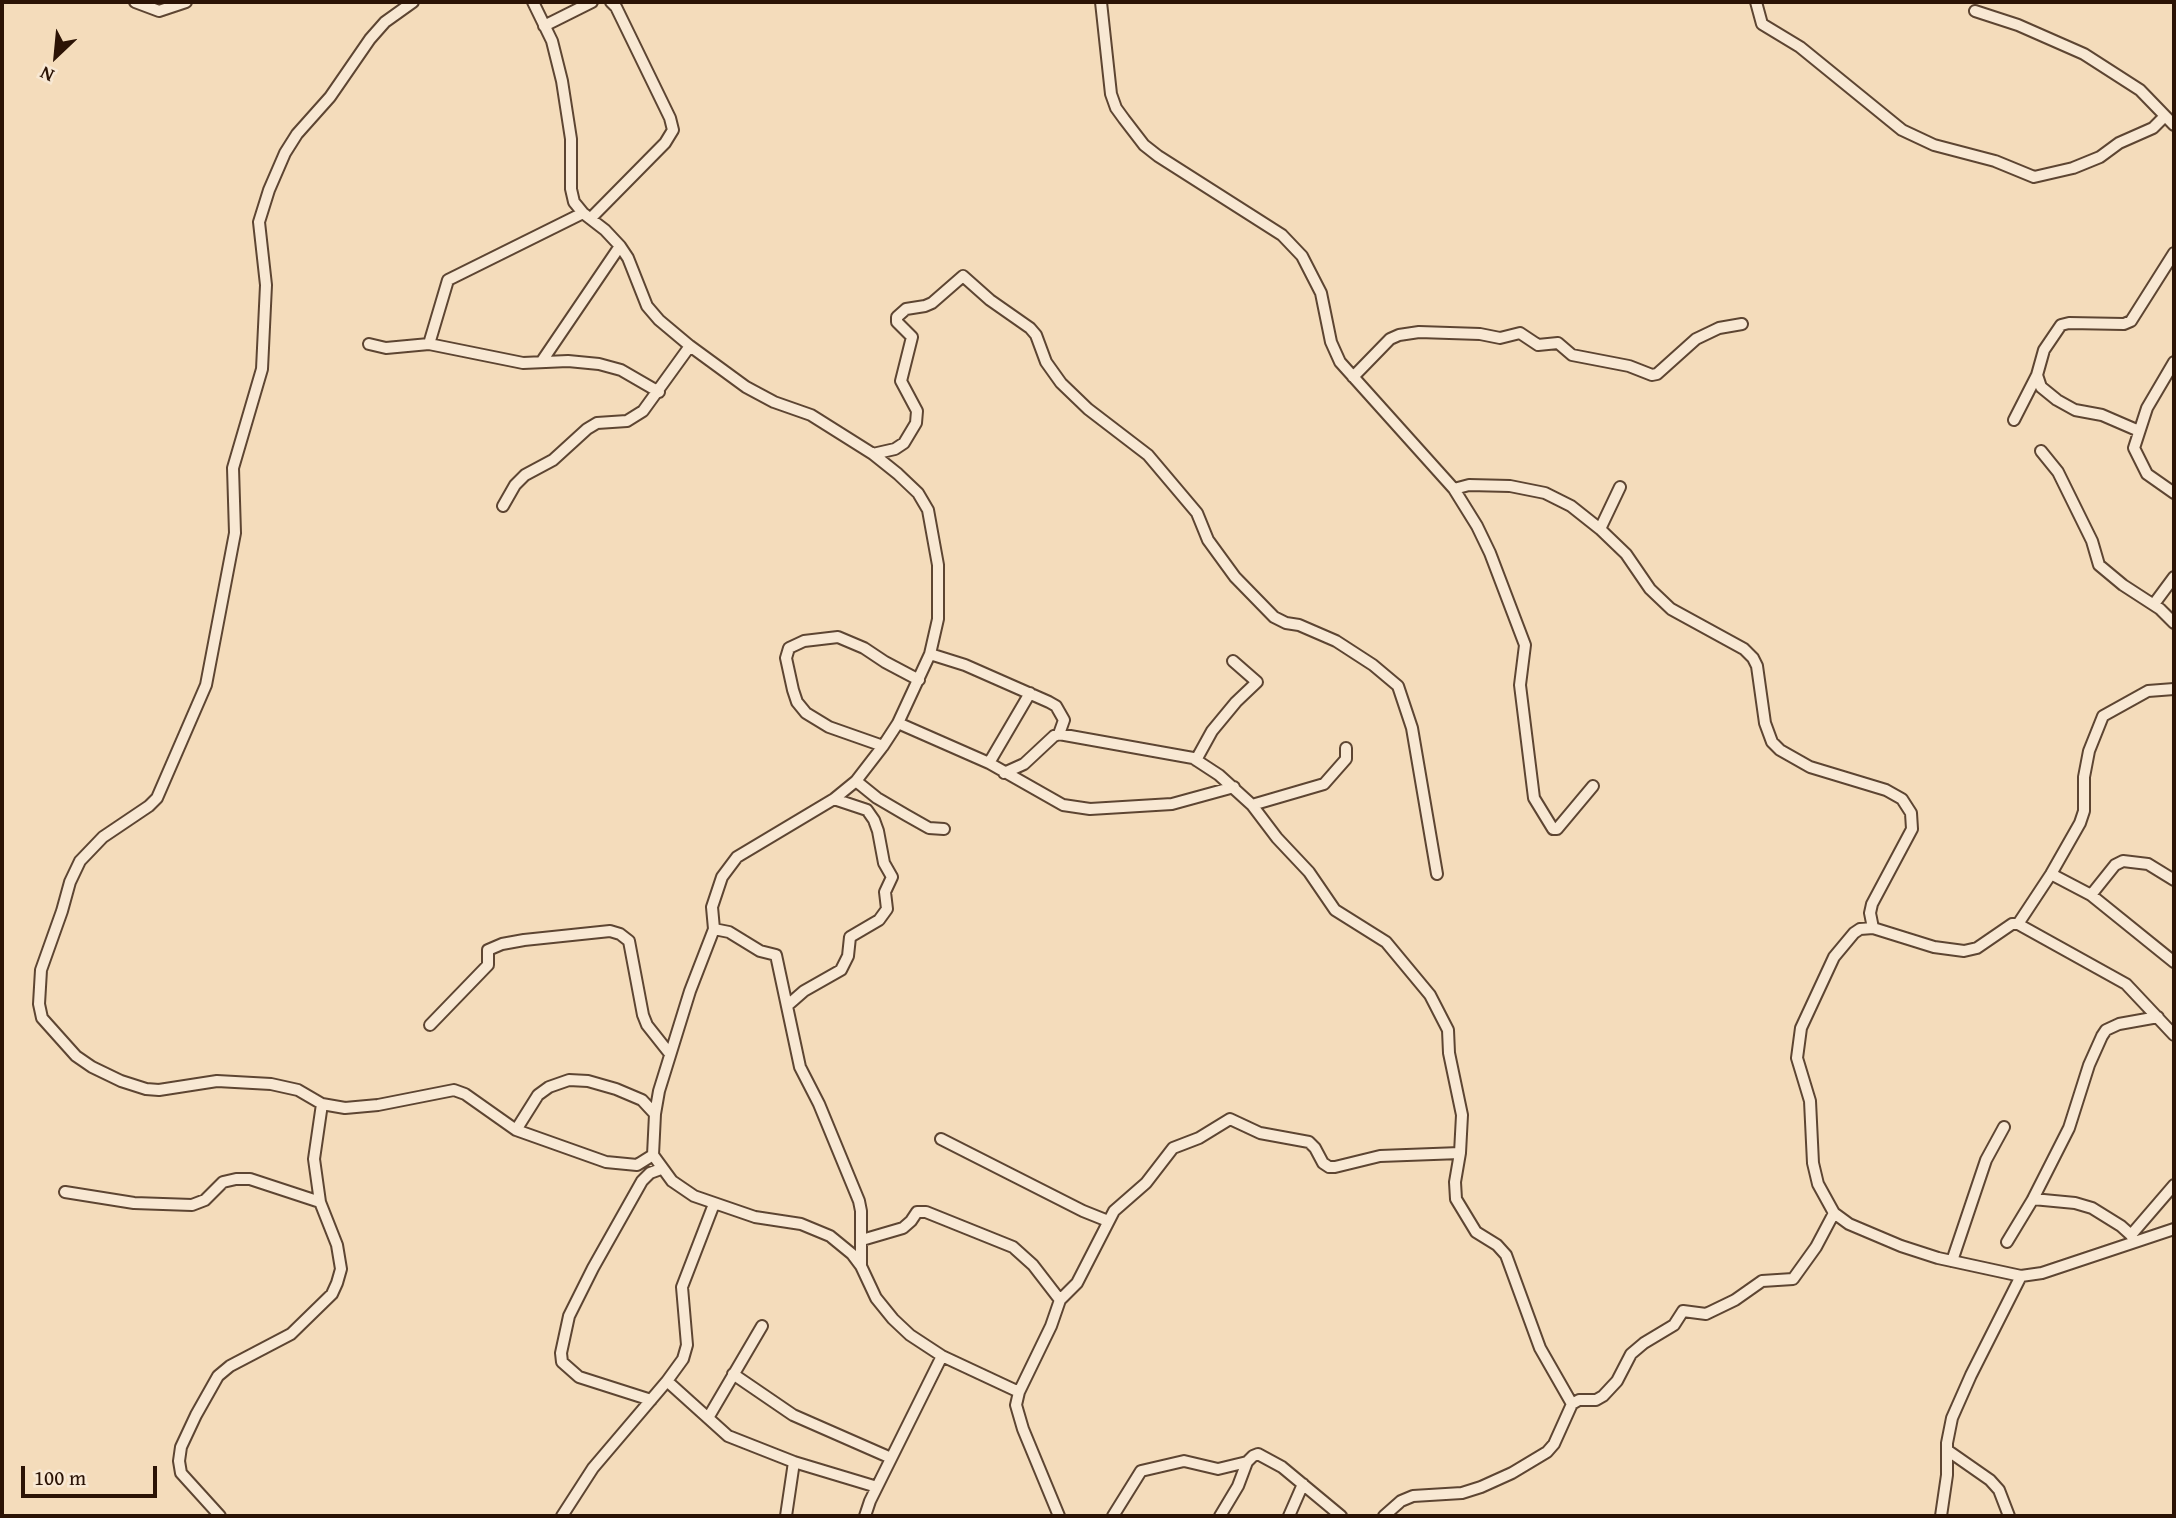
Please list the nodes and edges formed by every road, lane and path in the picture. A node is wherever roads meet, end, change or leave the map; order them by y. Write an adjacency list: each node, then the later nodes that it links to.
1 (135, 2): 2 (street)
2 (186, 2)
3 (413, 2): 68 (street)
4 (533, 2): 10 (street)
5 (592, 2): 10 (street)
6 (611, 2): 13 (street)
7 (1101, 2): 23 (street)
8 (1756, 2): 11 (street)
9 (1975, 11): 11 (street)
10 (544, 26): 13 (street)
11 (2165, 116): 12 (street)
12 (2174, 125)
13 (587, 216): 14 (street); 18 (street)
14 (620, 246): 19 (street); 20 (street)
15 (2174, 253): 22 (street)
16 (1742, 324): 23 (street)
17 (369, 344): 18 (street)
18 (429, 344): 20 (street)
19 (691, 346): 24 (street); 28 (street)
20 (542, 360): 24 (street)
21 (2174, 362): 26 (street)
22 (2037, 375): 25 (street); 26 (street)
23 (1353, 377): 30 (street)
24 (659, 392): 32 (street)
25 (2014, 420)
26 (2139, 431): 31 (street)
27 (2041, 451): 35 (street)
28 (873, 454): 37 (street); 55 (street)
29 (1620, 487): 33 (street)
30 (1454, 489): 33 (street); 50 (street)
31 (2174, 493)
32 (502, 506)
33 (1600, 529): 60 (street)
34 (2174, 577): 35 (street)
35 (2154, 604): 36 (street)
36 (2174, 623)
37 (930, 654): 39 (street); 41 (street)
38 (1233, 661): 46 (street)
39 (919, 680): 42 (street); 44 (street)
40 (2174, 690): 56 (street)
41 (1030, 693): 43 (street); 47 (street)
42 (898, 723): 44 (street); 47 (street)
43 (1059, 734): 46 (street); 48 (street)
44 (883, 746): 49 (street)
45 (1346, 748): 53 (street)
46 (1196, 760): 51 (street)
47 (989, 763): 48 (street)
48 (1004, 774): 51 (street)
49 (856, 781): 52 (street); 54 (street)
50 (1594, 786)
51 (1234, 787): 53 (street)
52 (834, 799): 61 (street); 63 (street)
53 (1252, 805): 73 (street)
54 (944, 829)
55 (1437, 874)
56 (2051, 874): 58 (street); 59 (street)
57 (2174, 880): 58 (street)
58 (2091, 895): 62 (street)
59 (2018, 924): 60 (street); 64 (street)
60 (1872, 928): 81 (street)
61 (714, 929): 63 (street); 67 (street)
62 (2174, 962)
63 (788, 1005): 85 (street)
64 (2158, 1017): 66 (street); 78 (street)
65 (430, 1025): 67 (street)
66 (2174, 1035)
67 (670, 1054): 69 (street)
68 (322, 1104): 71 (street); 79 (street)
69 (654, 1114): 71 (street); 74 (street)
70 (2004, 1127): 87 (street)
71 (516, 1130): 74 (street)
72 (941, 1139): 82 (street)
73 (1460, 1153): 82 (street); 97 (street)
74 (653, 1155): 75 (street)
75 (661, 1168): 80 (street); 96 (street)
76 (2174, 1185): 84 (street)
77 (65, 1192): 79 (street)
78 (2033, 1199): 84 (street); 86 (street)
79 (320, 1202): 105 (street)
80 (714, 1204): 88 (street); 94 (street)
81 (1834, 1213): 87 (street); 97 (street)
82 (1108, 1221): 90 (street)
83 (2174, 1229): 84 (street)
84 (2133, 1238): 89 (street)
85 (862, 1240): 88 (street); 90 (street)
86 (2007, 1242)
87 (1952, 1261): 89 (street)
88 (861, 1266): 92 (street)
89 (2021, 1276): 99 (street)
90 (1060, 1300): 95 (street)
91 (762, 1326): 93 (street)
92 (942, 1356): 95 (street); 100 (street)
93 (733, 1374): 98 (street); 100 (street)
94 (667, 1381): 96 (street); 98 (street)
95 (1019, 1392): 109 (street)
96 (651, 1400): 106 (street)
97 (1572, 1404): 114 (street)
98 (708, 1418): 101 (street)
99 (1947, 1450): 115 (street); 116 (street)
100 (891, 1458): 104 (street)
101 (794, 1462): 104 (street); 107 (street)
102 (1247, 1462): 103 (street); 110 (street); 111 (street)
103 (1303, 1485): 112 (street); 113 (street)
104 (877, 1487): 108 (street)
105 (220, 1516)
106 (562, 1516)
107 (786, 1516)
108 (865, 1516)
109 (1059, 1516)
110 (1113, 1516)
111 (1220, 1516)
112 (1289, 1516)
113 (1341, 1516)
114 (1384, 1516)
115 (1941, 1516)
116 (2009, 1516)

